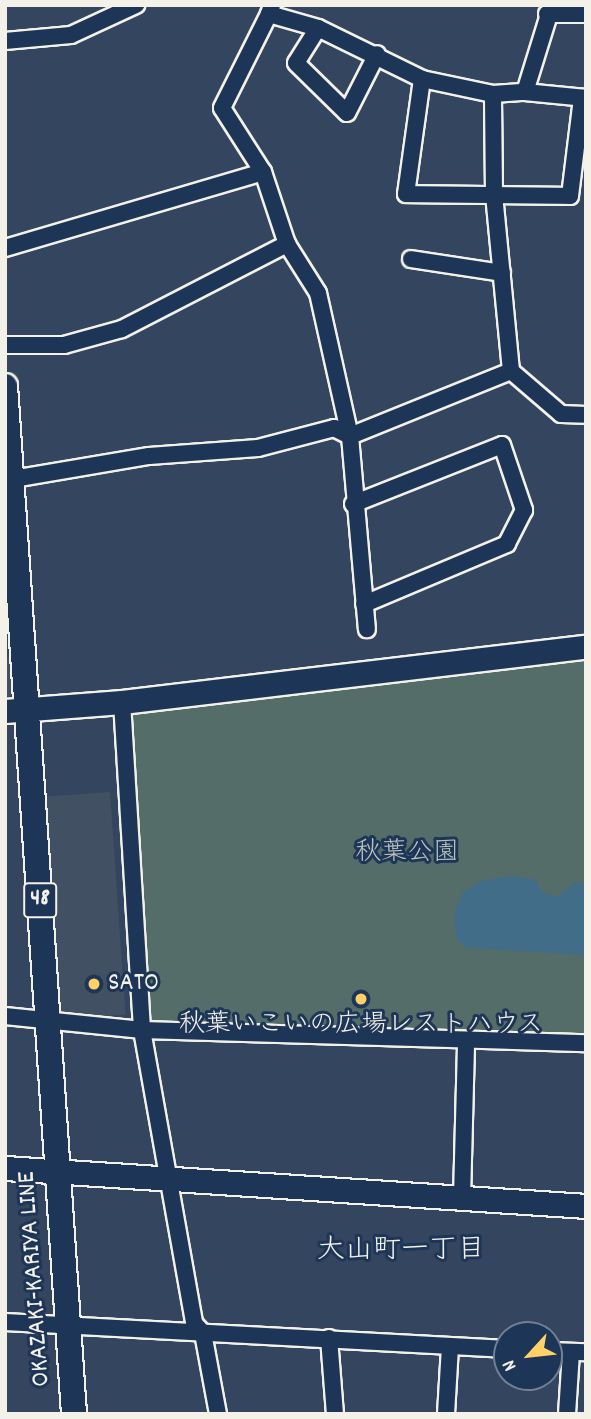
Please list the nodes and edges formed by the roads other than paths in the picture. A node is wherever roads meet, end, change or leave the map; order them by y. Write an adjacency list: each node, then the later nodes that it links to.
1 (136, 5): 6 (street)
2 (270, 10): 5 (street); 12 (street)
3 (549, 10): 4 (street); 9 (street)
4 (586, 14)
5 (317, 28): 7 (street); 7 (street)
6 (5, 41)
7 (377, 54): 8 (street)
8 (422, 79): 10 (street); 13 (street)
9 (525, 92): 10 (street); 11 (street)
10 (493, 94): 13 (street)
11 (584, 98): 13 (street)
12 (263, 172): 14 (street); 15 (street)
13 (494, 192): 17 (street)
14 (287, 244): 18 (street); 22 (street)
15 (5, 248)
16 (411, 259): 17 (street)
17 (502, 273): 19 (street)
18 (5, 345)
19 (511, 371): 21 (street); 22 (street)
20 (6, 397): 23 (main road, OKAZAKI-KARIYA LINE / 48)
21 (586, 415)
22 (350, 436): 23 (street); 24 (street)
23 (12, 479): 29 (main road, OKAZAKI-KARIYA LINE / 48)
24 (353, 504): 25 (street); 25 (street)
25 (364, 604): 26 (street)
26 (367, 629)
27 (586, 648): 28 (street)
28 (122, 702): 29 (street); 32 (street)
29 (16, 710): 31 (main road, OKAZAKI-KARIYA LINE / 48)
30 (5, 1016): 31 (street)
31 (48, 1018): 32 (street); 36 (main road, OKAZAKI-KARIYA LINE / 48)
32 (142, 1030): 33 (street); 37 (street)
33 (466, 1040): 34 (street); 38 (street)
34 (586, 1043)
35 (5, 1168): 36 (street)
36 (57, 1171): 37 (street); 41 (main road, OKAZAKI-KARIYA LINE / 48)
37 (169, 1178): 38 (street); 42 (street)
38 (462, 1198): 39 (street)
39 (586, 1206)
40 (5, 1322): 41 (street)
41 (69, 1326): 42 (street); 47 (main road, OKAZAKI-KARIYA LINE / 48)
42 (203, 1333): 43 (street); 48 (street)
43 (329, 1338): 44 (street); 49 (street)
44 (450, 1346): 45 (street); 50 (street)
45 (493, 1348)
46 (578, 1352): 51 (street)
47 (74, 1414)
48 (218, 1414)
49 (335, 1414)
50 (446, 1414)
51 (567, 1414)

